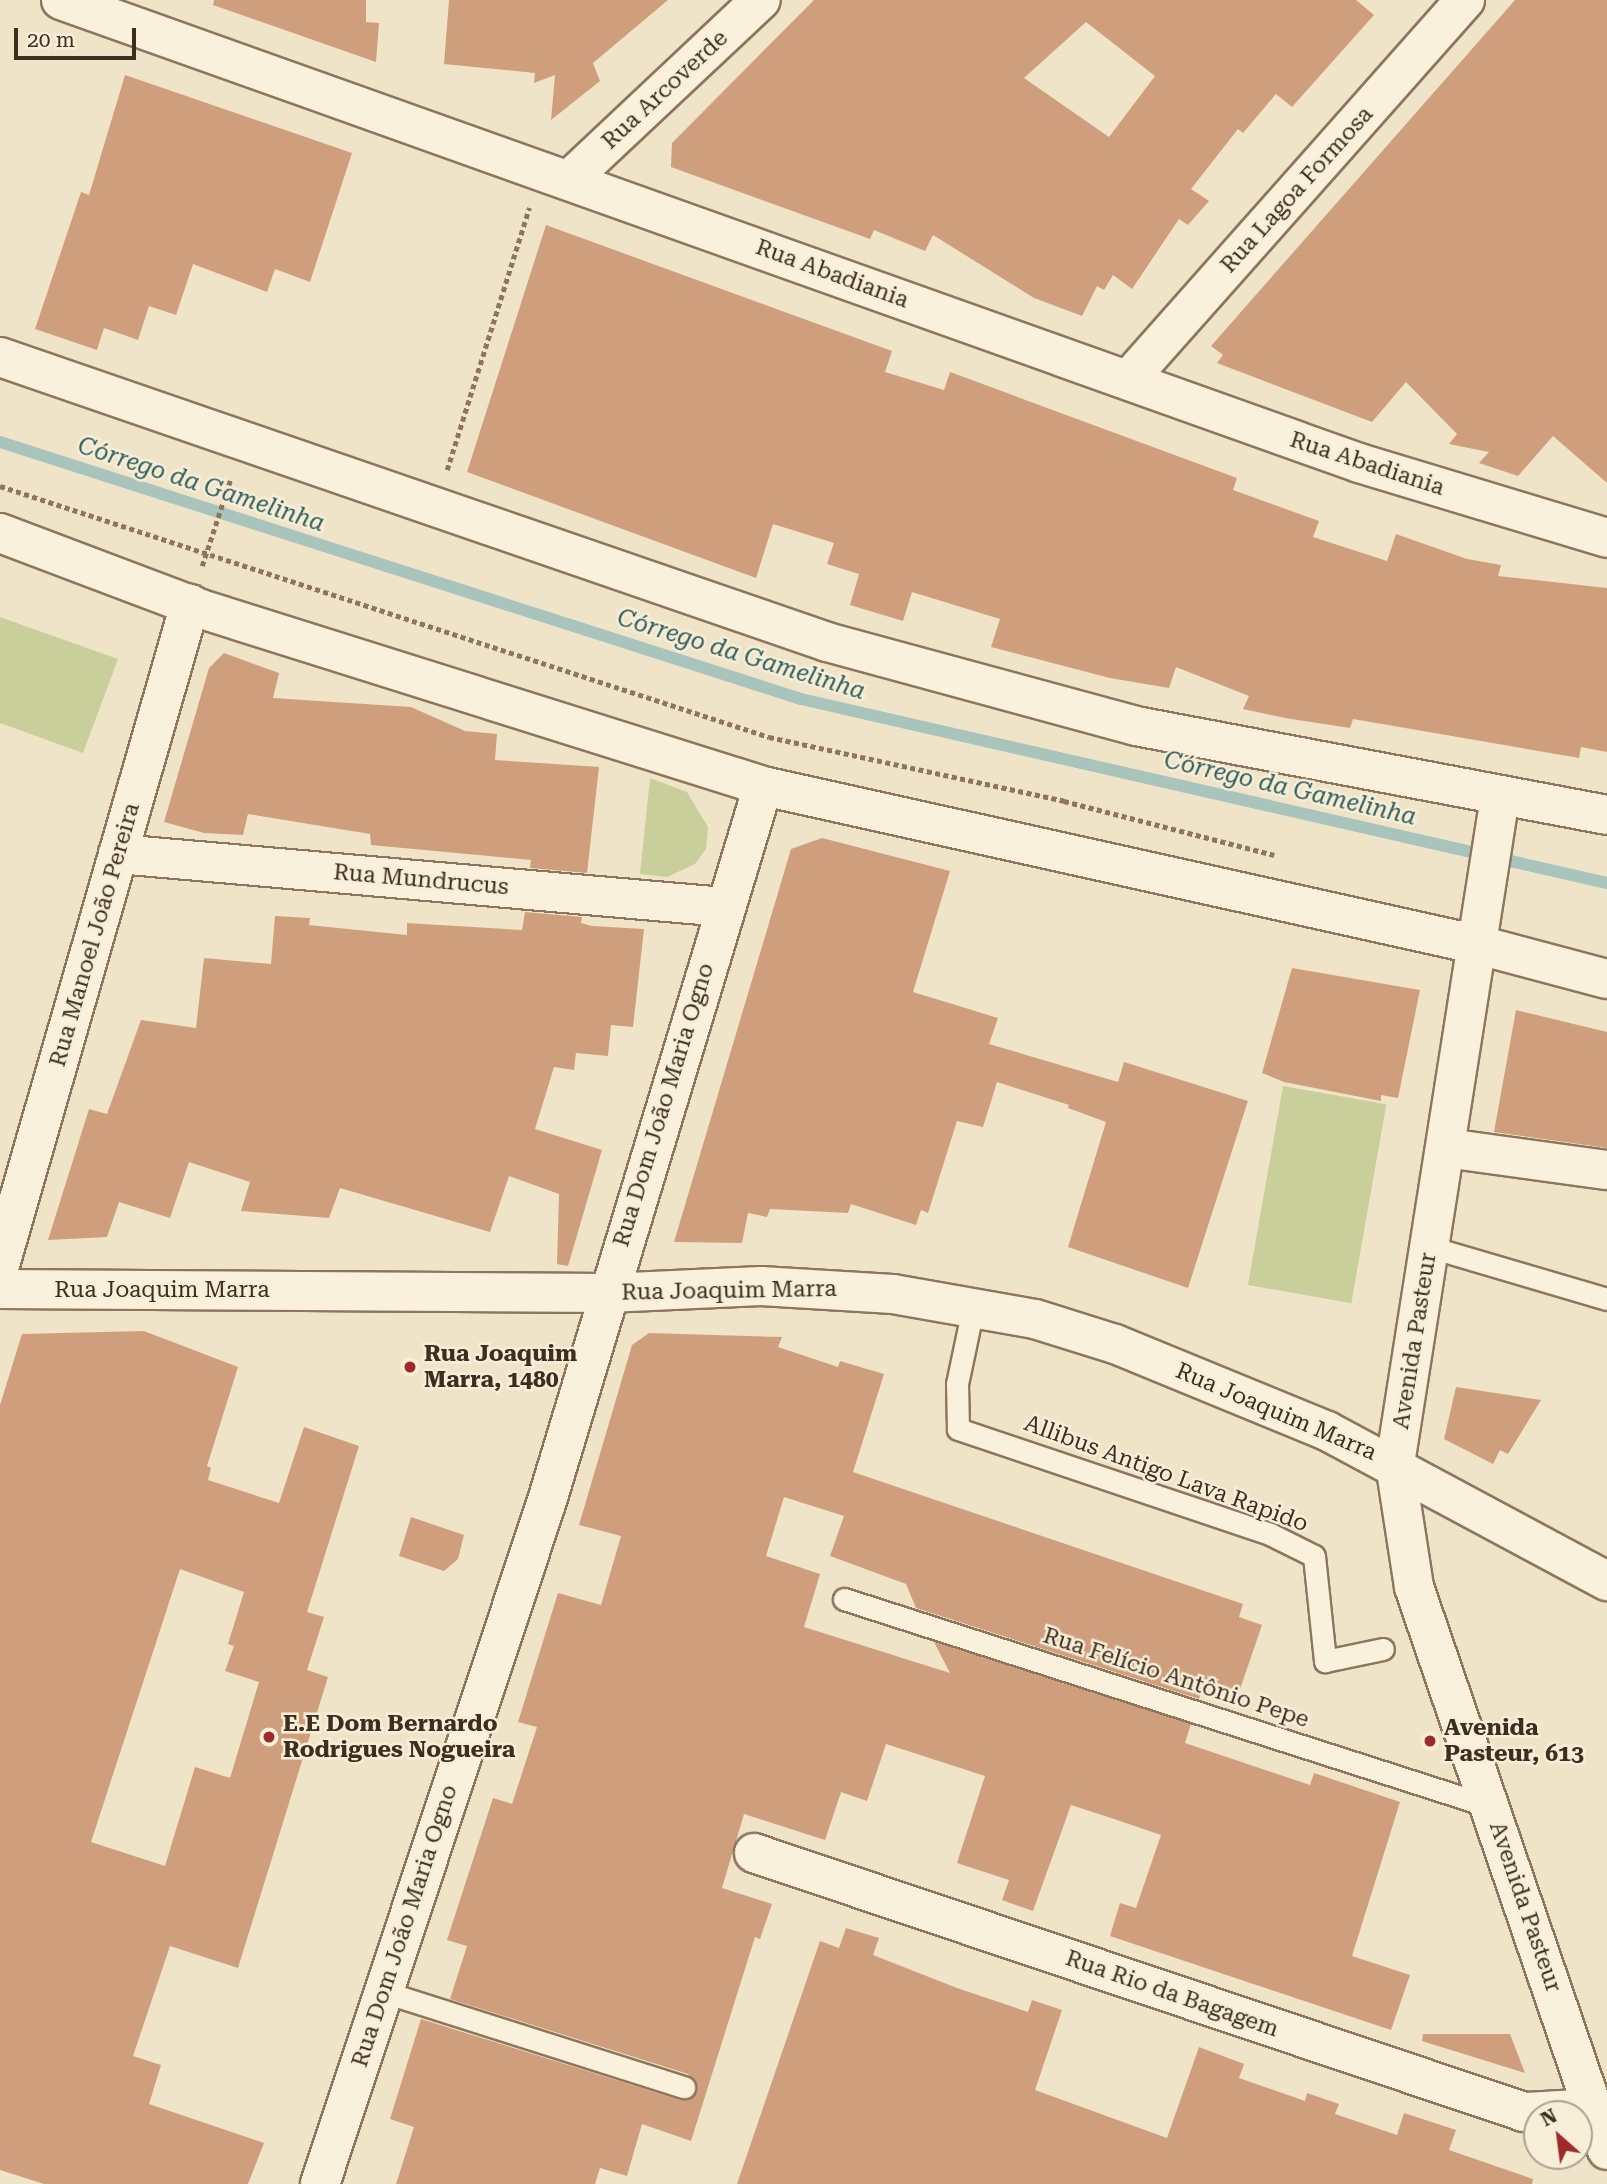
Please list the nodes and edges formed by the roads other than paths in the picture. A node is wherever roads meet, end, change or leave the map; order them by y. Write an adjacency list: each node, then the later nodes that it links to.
1 (61, 0): 4 (street, Rua Abadiania)
2 (761, 0): 4 (street, Rua Arcoverde)
3 (1465, 0): 6 (street, Rua Lagoa Formosa)
4 (554, 175): 6 (street, Rua Abadiania)
5 (0, 356): 11 (street)
6 (1128, 380): 8 (street, Rua Abadiania)
7 (0, 533): 9 (street)
8 (1607, 538)
9 (190, 604): 10 (street); 13 (street, Rua Manoel João Pereira)
10 (763, 786): 14 (street, Rua Dom João Maria Ogno); 15 (street)
11 (1498, 813): 12 (street); 15 (street, Avenida Pasteur)
12 (1607, 815)
13 (118, 854): 14 (street, Rua Mundrucus); 20 (street, Rua Manoel João Pereira)
14 (724, 907): 22 (street, Rua Dom João Maria Ogno)
15 (1479, 945): 16 (street); 17 (street, Avenida Pasteur)
16 (1607, 979)
17 (1446, 1149): 18 (street); 19 (street, Avenida Pasteur)
18 (1607, 1170)
19 (1430, 1247): 23 (lane); 25 (street, Avenida Pasteur)
20 (0, 1265)
21 (0, 1289): 22 (street, Rua Joaquim Marra)
22 (608, 1293): 24 (street, Rua Joaquim Marra); 31 (street, Rua Dom João Maria Ogno)
23 (1607, 1299)
24 (973, 1308): 25 (street, Rua Joaquim Marra); 28 (lane, Allibus Antigo Lava Rapido)
25 (1395, 1464): 26 (street, Rua Joaquim Marra); 29 (street, Avenida Pasteur)
26 (1607, 1581)
27 (844, 1599): 29 (lane, Rua Felício Antônio Pepe)
28 (1383, 1650)
29 (1492, 1807): 33 (street, Avenida Pasteur)
30 (754, 1853): 35 (street, Rua Rio da Bagagem)
31 (384, 1992): 32 (lane); 37 (street, Rua Dom João Maria Ogno)
32 (684, 2087)
33 (1590, 2100)
34 (1593, 2108): 36 (street, Avenida Pasteur)
35 (1523, 2112)
36 (1607, 2150)
37 (320, 2184)

